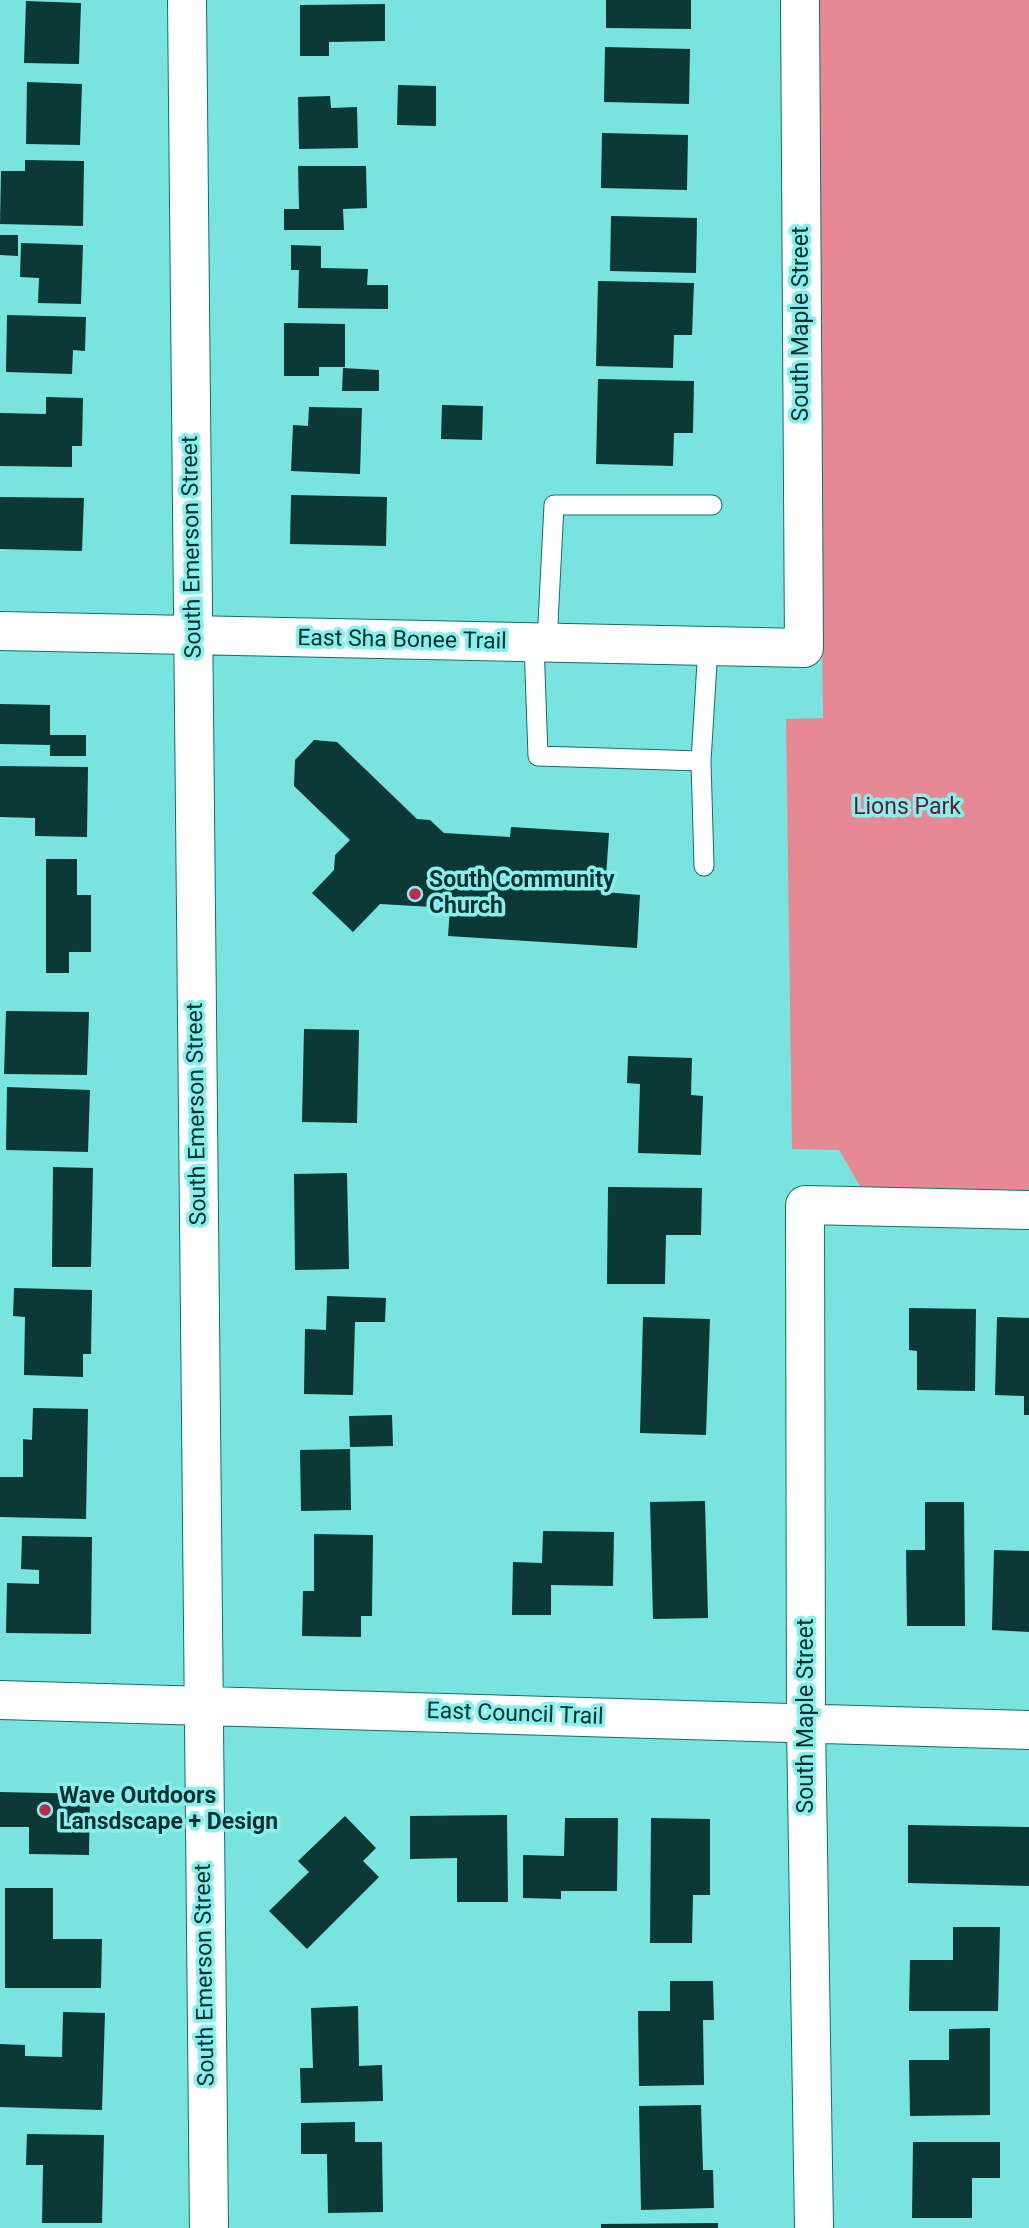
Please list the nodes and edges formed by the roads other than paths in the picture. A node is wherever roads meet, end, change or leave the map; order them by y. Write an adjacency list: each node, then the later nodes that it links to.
1 (187, 0): 5 (street, South Emerson Street)
2 (800, 0): 8 (street, South Maple Street)
3 (712, 505): 6 (lane)
4 (0, 631): 5 (street, East Sha Bonee Trail)
5 (193, 636): 6 (street, East Sha Bonee Trail); 13 (street, South Emerson Street)
6 (541, 643): 7 (street, East Sha Bonee Trail); 9 (lane)
7 (708, 646): 8 (street, East Sha Bonee Trail); 9 (lane)
8 (804, 648)
9 (701, 761): 10 (lane)
10 (704, 866)
11 (1029, 1210): 14 (street, South Maple Street)
12 (0, 1700): 13 (street, East Council Trail)
13 (204, 1706): 14 (street, East Council Trail); 16 (street, South Emerson Street)
14 (806, 1723): 15 (street, East Council Trail); 17 (street, South Maple Street)
15 (1029, 1730)
16 (209, 2228)
17 (814, 2228)

